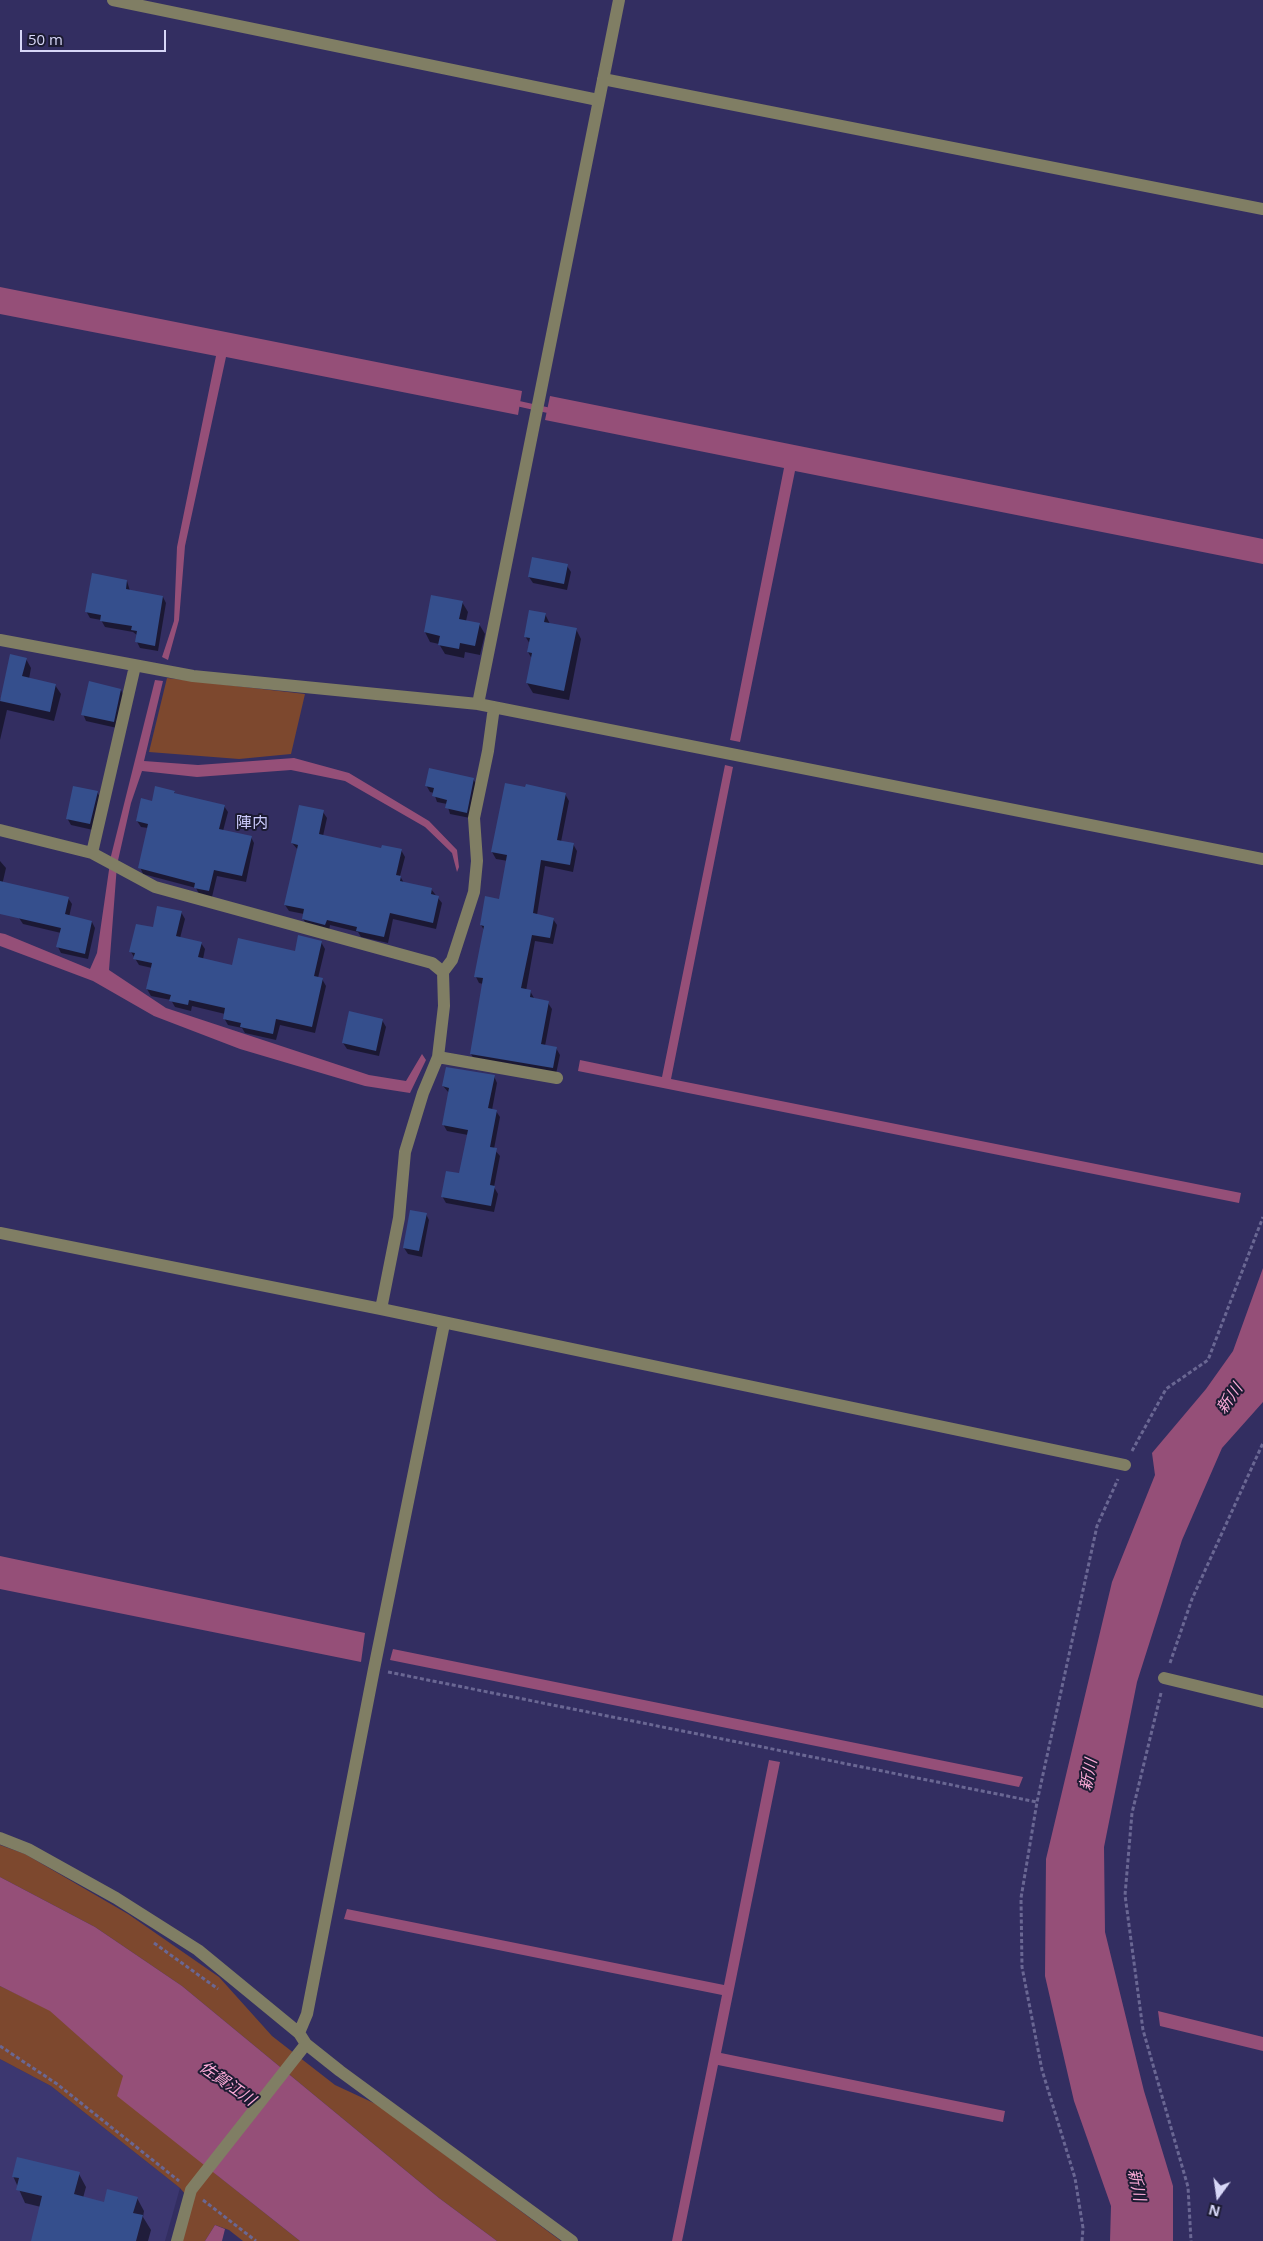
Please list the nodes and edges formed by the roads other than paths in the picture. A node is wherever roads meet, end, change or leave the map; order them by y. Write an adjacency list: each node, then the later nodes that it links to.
1 (113, 0): 4 (street)
2 (619, 0): 3 (street)
3 (603, 79): 4 (street); 5 (street)
4 (598, 100): 8 (street)
5 (1263, 209)
6 (0, 640): 7 (street)
7 (135, 666): 8 (street); 11 (street)
8 (478, 704): 9 (street)
9 (494, 707): 12 (street); 13 (street)
10 (0, 830): 11 (street)
11 (92, 853): 13 (street)
12 (1263, 858)
13 (443, 972): 14 (street)
14 (438, 1057): 15 (street); 17 (street)
15 (557, 1078)
16 (0, 1234): 17 (street)
17 (381, 1309): 18 (street)
18 (444, 1324): 19 (street); 23 (street)
19 (1125, 1464)
20 (1164, 1678): 21 (street)
21 (1263, 1702)
22 (0, 1838): 23 (street)
23 (299, 2033): 24 (street)
24 (306, 2044): 25 (street); 26 (street)
25 (177, 2241)
26 (572, 2241)

